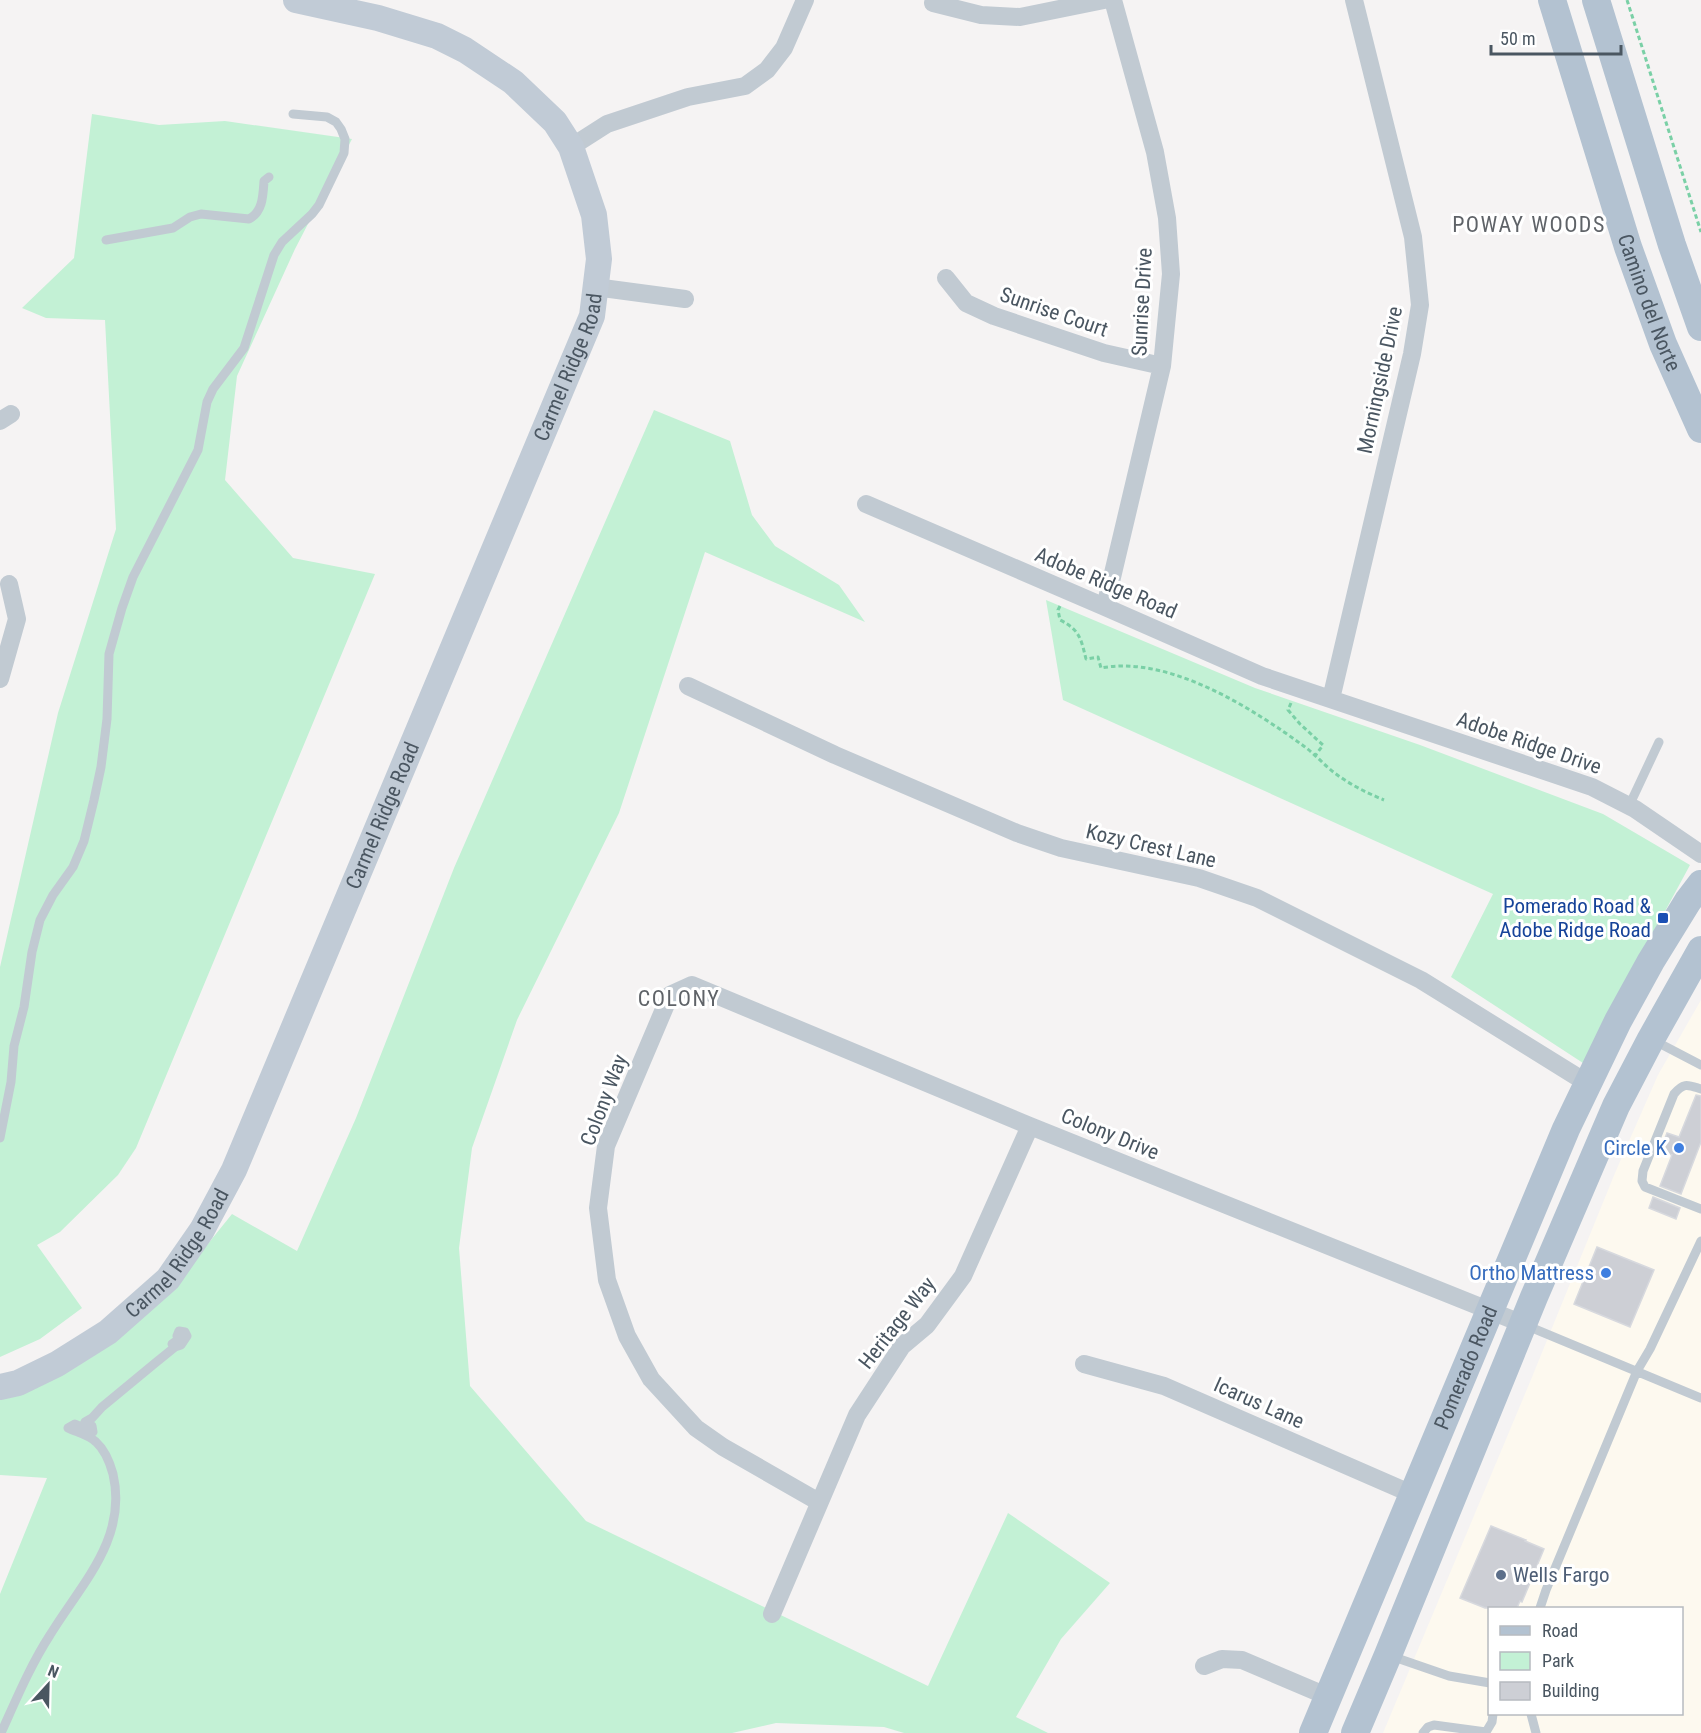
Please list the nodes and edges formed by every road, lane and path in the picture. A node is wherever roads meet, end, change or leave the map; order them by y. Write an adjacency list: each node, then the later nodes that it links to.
1 (296, 0): 10 (street, Carmel Ridge Road)
2 (805, 0): 12 (street)
3 (1104, 0): 9 (street)
4 (1113, 0): 20 (street, Sunrise Drive)
5 (1354, 0): 29 (street, Morningside Drive)
6 (1552, 0): 21 (main road, Camino del Norte)
7 (1596, 0): 19 (main road, Camino del Norte)
8 (1627, 0): 14 (path)
9 (933, 3)
10 (379, 9): 12 (street, Carmel Ridge Road)
11 (292, 114): 43 (lane)
12 (571, 147): 17 (street, Carmel Ridge Road)
13 (268, 177): 15 (lane)
14 (1701, 232)
15 (106, 240)
16 (946, 278): 20 (street, Sunrise Court)
17 (595, 287): 18 (street); 51 (street, Carmel Ridge Road)
18 (685, 299)
19 (1701, 327)
20 (1161, 366): 25 (street, Sunrise Drive)
21 (1701, 429)
22 (866, 504): 24 (street, Adobe Ridge Road)
23 (9, 584): 26 (street)
24 (1066, 590): 25 (street, Adobe Ridge Road); 31 (path)
25 (1105, 606): 28 (street, Adobe Ridge Road)
26 (0, 679)
27 (688, 686): 40 (street, Kozy Crest Lane)
28 (1296, 688): 29 (street, Adobe Ridge Road); 31 (path)
29 (1331, 699): 33 (street, Adobe Ridge Drive)
30 (1659, 742): 33 (lane)
31 (1315, 756): 32 (path)
32 (1384, 800)
33 (1629, 806): 34 (street, Adobe Ridge Drive)
34 (1701, 854)
35 (1701, 884): 40 (main road, Pomerado Road)
36 (1701, 951): 38 (main road, Pomerado Road)
37 (682, 988): 42 (street, Colony Drive); 54 (street, Colony Way)
38 (1651, 1039): 39 (lane); 47 (main road, Pomerado Road)
39 (1701, 1065)
40 (1587, 1083): 46 (main road, Pomerado Road)
41 (1701, 1089): 44 (lane)
42 (1030, 1126): 46 (street, Colony Drive); 54 (street, Heritage Way)
43 (0, 1138)
44 (1701, 1209)
45 (1701, 1241): 50 (lane)
46 (1489, 1310): 47 (street, Colony Drive); 53 (main road, Pomerado Road)
47 (1523, 1324): 50 (lane); 57 (main road, Pomerado Road)
48 (172, 1344): 63 (lane)
49 (1084, 1364): 53 (street, Icarus Lane)
50 (1637, 1371): 52 (lane); 55 (lane)
51 (0, 1388)
52 (1701, 1398)
53 (1412, 1494): 60 (main road, Pomerado Road)
54 (819, 1502): 56 (street, Heritage Way)
55 (1540, 1607)
56 (772, 1614)
57 (1388, 1655): 59 (lane); 65 (main road, Pomerado Road)
58 (1204, 1666): 60 (street)
59 (1488, 1683)
60 (1329, 1697): 64 (main road, Pomerado Road)
61 (1493, 1715): 66 (lane)
62 (1532, 1715): 67 (lane)
63 (1, 1733)
64 (1313, 1733)
65 (1355, 1733)
66 (1424, 1733)
67 (1536, 1733)

